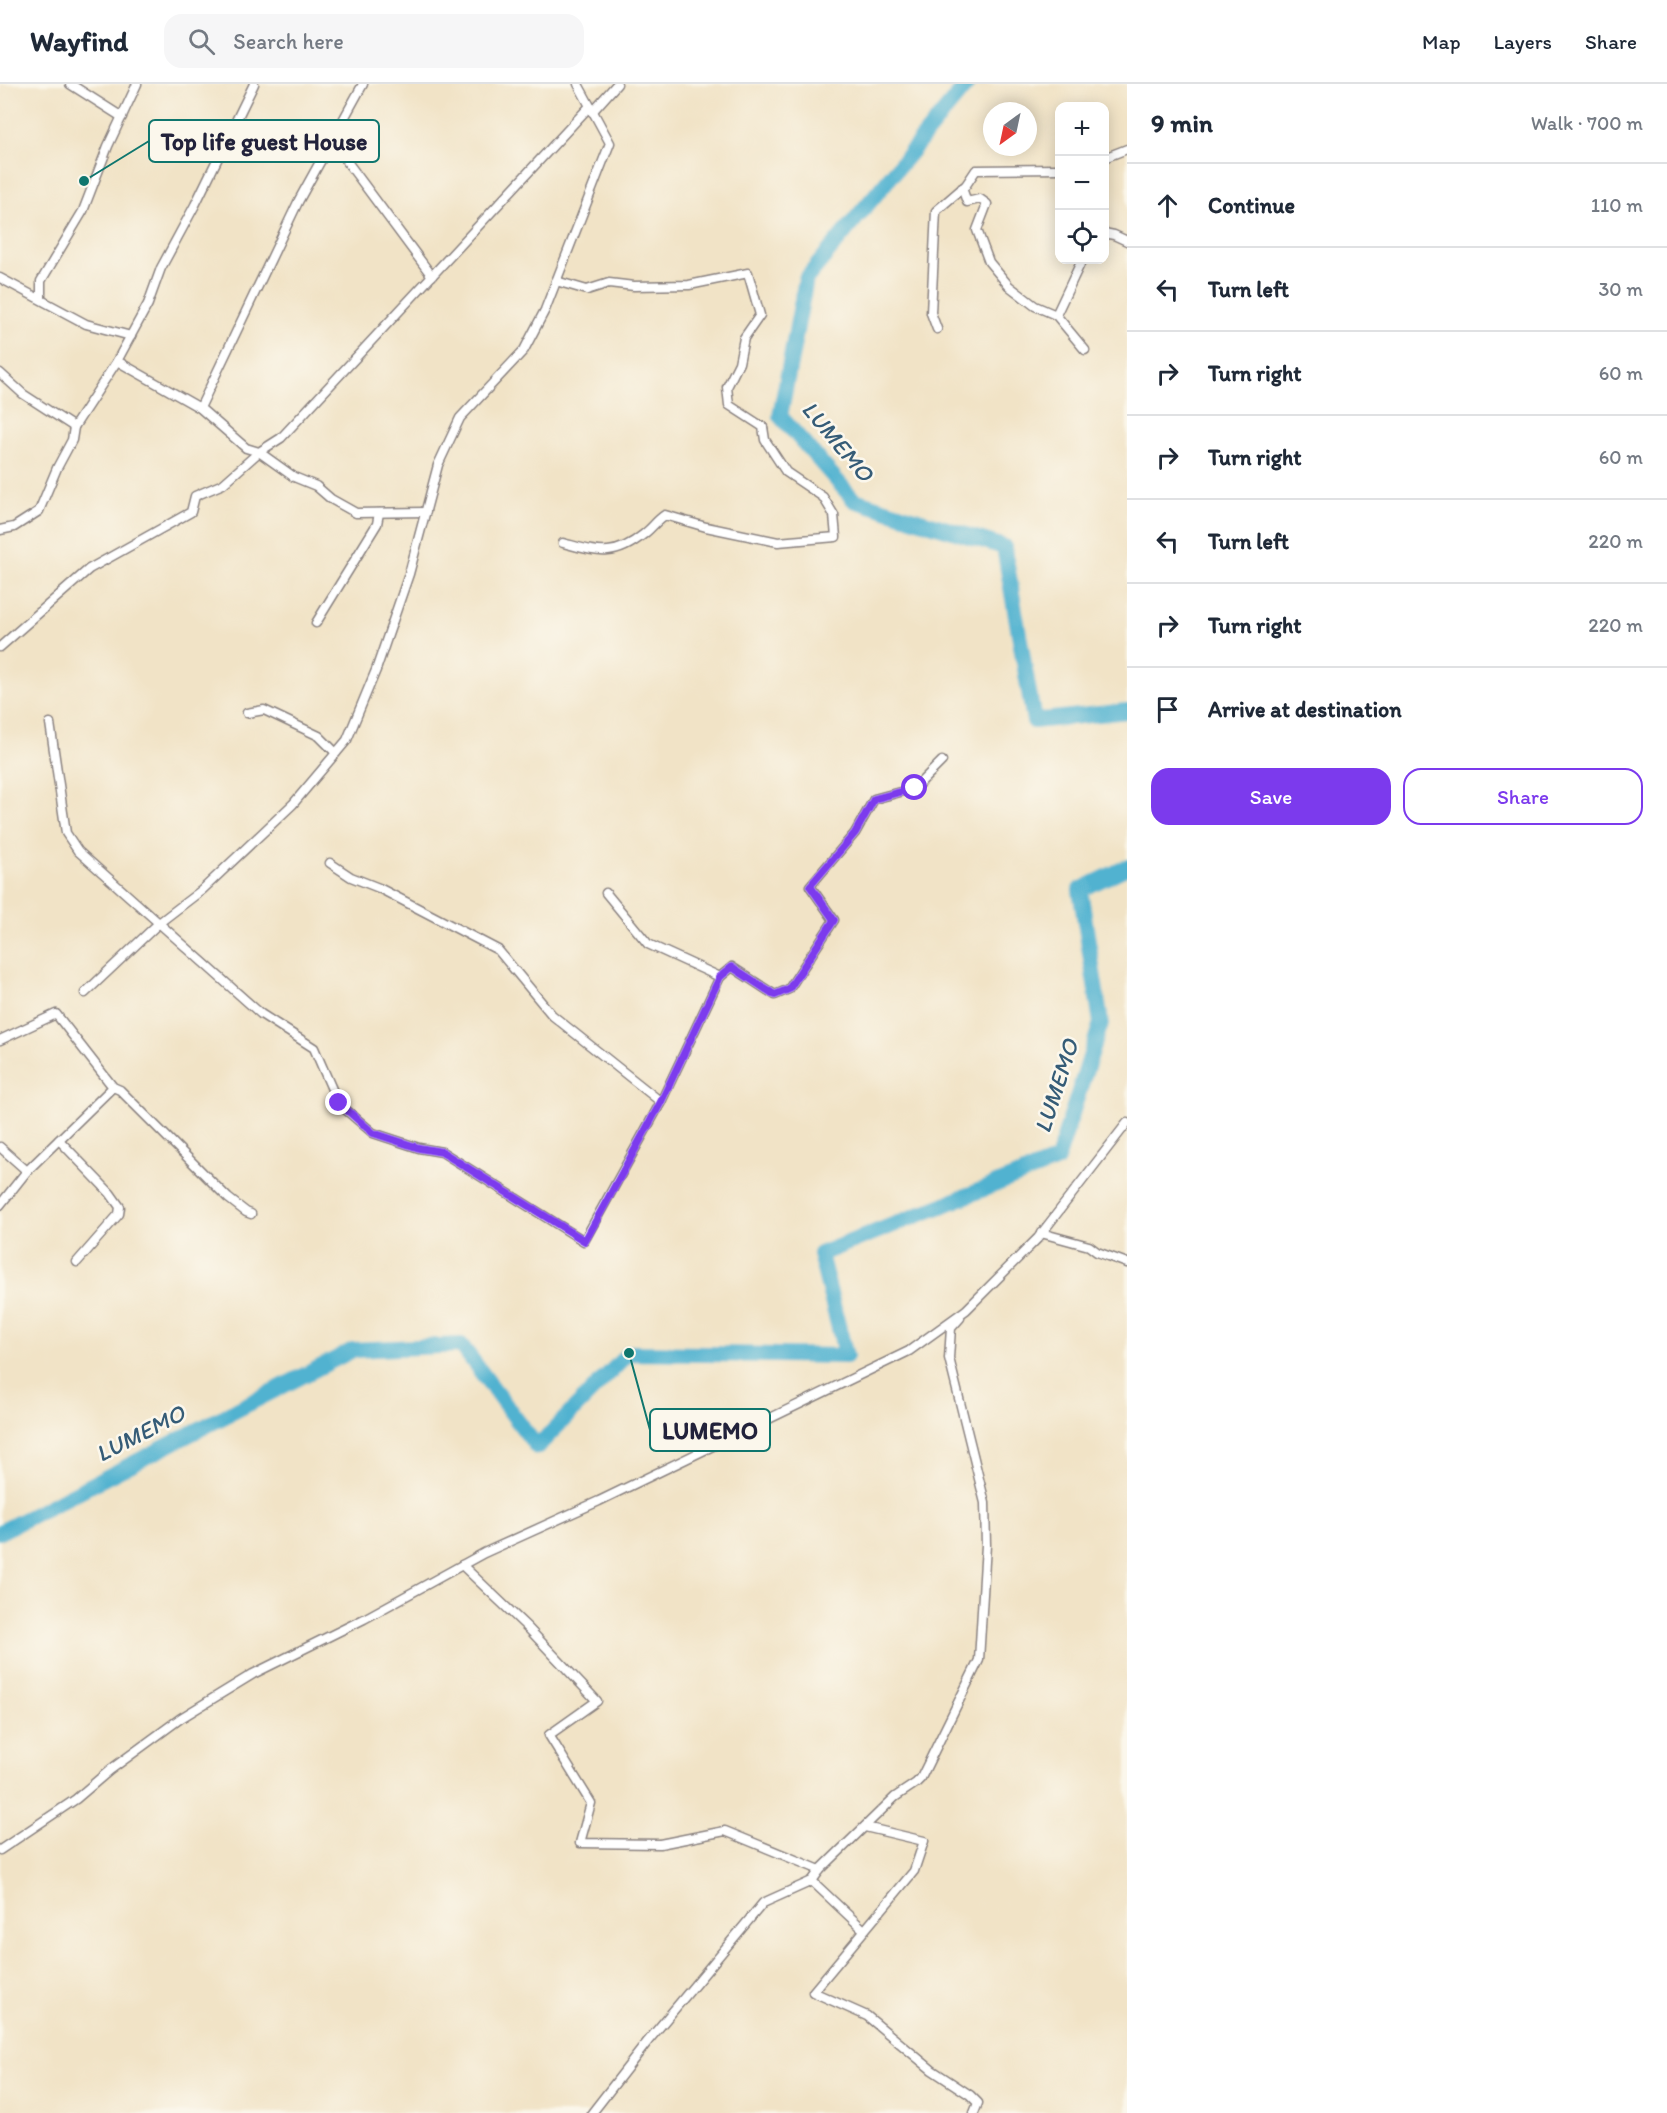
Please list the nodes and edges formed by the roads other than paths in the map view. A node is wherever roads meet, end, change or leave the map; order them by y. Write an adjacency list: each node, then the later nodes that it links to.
1 (137, 84): 8 (street)
2 (254, 84): 23 (street)
3 (363, 84): 9 (street)
4 (578, 84): 7 (street)
5 (617, 84): 7 (street)
6 (72, 85): 8 (street)
7 (591, 109): 17 (street); 19 (street)
8 (122, 117): 20 (street)
9 (331, 140): 17 (street); 27 (street)
10 (1127, 148): 11 (street)
11 (1109, 156)
12 (1055, 169): 13 (street)
13 (962, 188): 21 (street); 22 (street)
14 (1109, 234): 15 (street)
15 (1127, 241)
16 (1080, 264): 21 (street)
17 (432, 276): 29 (street)
18 (0, 278): 20 (street)
19 (556, 281): 30 (street); 35 (street)
20 (41, 298): 23 (street)
21 (1056, 315): 24 (street)
22 (937, 328)
23 (130, 336): 25 (street)
24 (1084, 350)
25 (117, 361): 27 (street); 28 (street)
26 (0, 373): 28 (street)
27 (200, 408): 29 (street)
28 (74, 427): 32 (street)
29 (260, 452): 31 (street); 37 (street)
30 (426, 512): 31 (street); 40 (street)
31 (379, 513): 36 (street)
32 (14, 527): 33 (street); 34 (street)
33 (0, 530)
34 (0, 539)
35 (563, 543)
36 (316, 623)
37 (0, 647)
38 (247, 713): 40 (street)
39 (50, 723): 44 (street)
40 (336, 753): 44 (street)
41 (942, 761): 45 (street)
42 (330, 863): 49 (street)
43 (606, 893): 45 (street)
44 (159, 923): 46 (street); 49 (street)
45 (720, 977): 49 (street)
46 (85, 993)
47 (0, 1040): 48 (street)
48 (113, 1087): 51 (street); 55 (street)
49 (661, 1102)
50 (1127, 1123): 56 (street)
51 (59, 1140): 53 (street); 57 (street)
52 (0, 1147): 53 (street)
53 (27, 1171): 54 (street)
54 (0, 1205)
55 (251, 1214)
56 (1041, 1233): 58 (street); 59 (street)
57 (77, 1262)
58 (1127, 1263)
59 (966, 1310): 60 (street); 61 (street)
60 (462, 1565): 62 (street); 63 (street)
61 (864, 1827): 63 (street); 65 (street)
62 (0, 1850)
63 (820, 1870): 64 (street)
64 (812, 1881): 65 (street); 66 (street)
65 (864, 1930): 67 (street)
66 (592, 2113)
67 (974, 2113)

